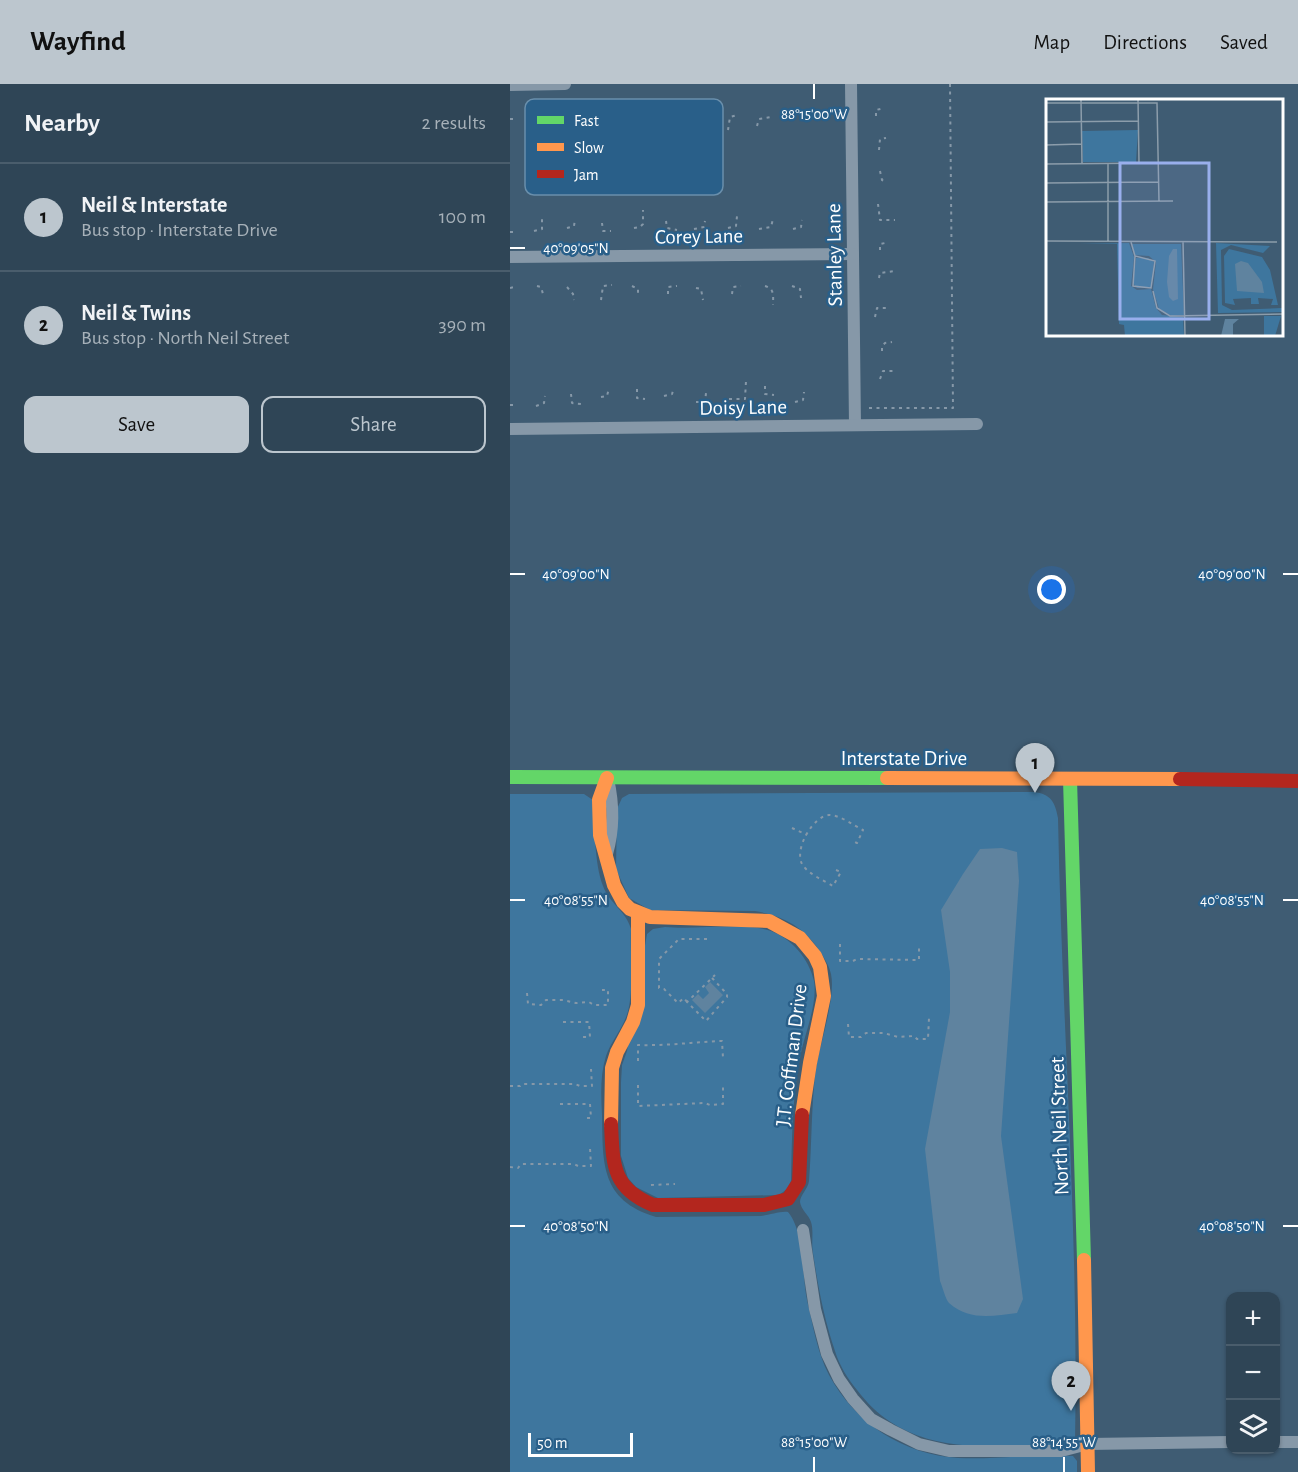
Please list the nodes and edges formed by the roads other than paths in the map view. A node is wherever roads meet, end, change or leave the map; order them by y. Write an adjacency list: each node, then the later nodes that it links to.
1 (565, 84): 3 (street)
2 (851, 84): 4 (street, Stanley Lane)
3 (510, 85)
4 (853, 254): 5 (street, Corey Lane); 7 (street, Stanley Lane)
5 (510, 257)
6 (977, 423): 7 (street, Doisy Lane)
7 (855, 425): 8 (street, Doisy Lane)
8 (510, 429)
9 (510, 777): 10 (main road, Interstate Drive)
10 (607, 778): 11 (main road, Interstate Drive); 13 (main road)
11 (1070, 778): 12 (main road, Interstate Drive); 18 (main road, North Neil Street)
12 (1298, 781)
13 (638, 914): 13 (main road, J.T. Coffman Drive)
14 (803, 1230): 18 (street)
15 (1226, 1442): 18 (street)
16 (1280, 1442): 17 (street)
17 (1298, 1442)
18 (1088, 1444): 19 (main road, North Neil Street)
19 (1088, 1472)

